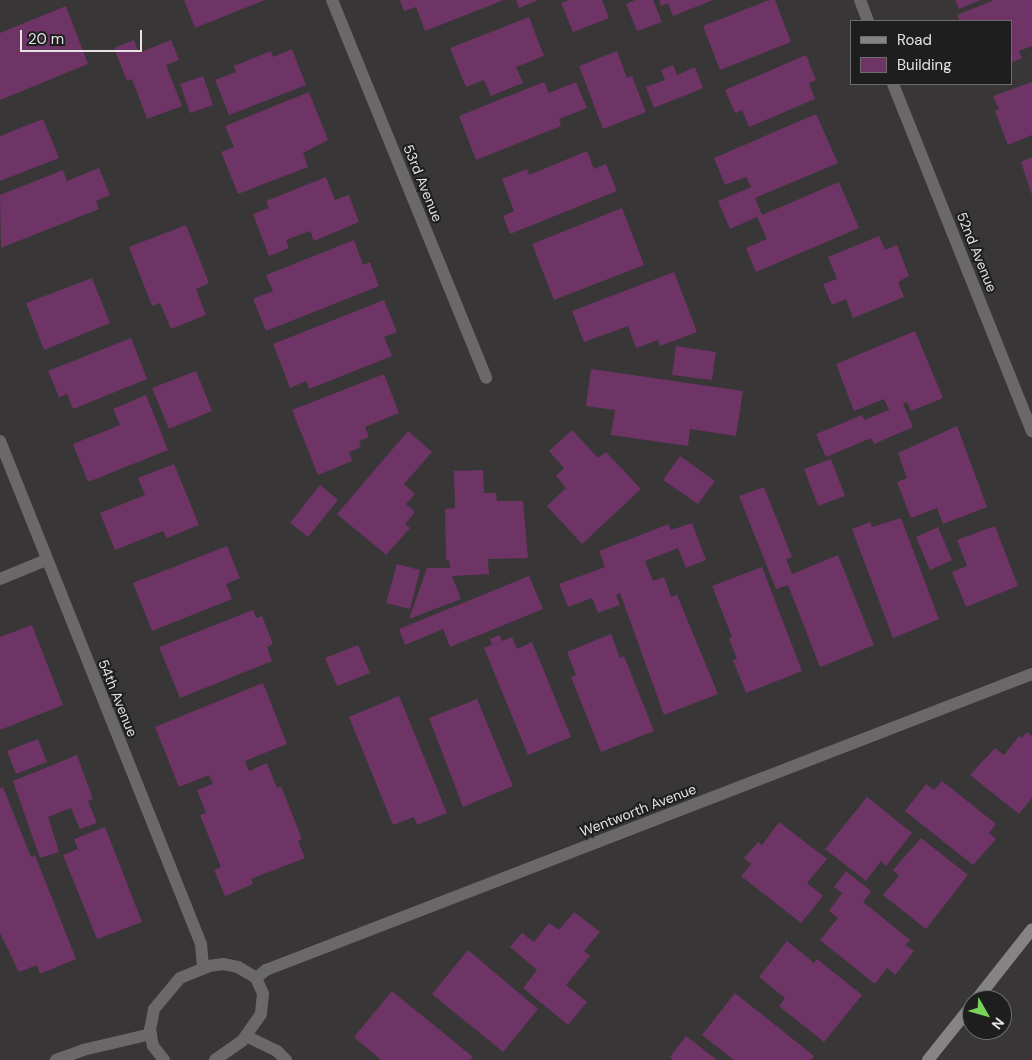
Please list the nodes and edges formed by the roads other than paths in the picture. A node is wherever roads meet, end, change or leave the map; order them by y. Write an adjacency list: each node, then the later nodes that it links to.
1 (332, 0): 5 (street, 53rd Avenue)
2 (860, 0): 3 (street)
3 (868, 20)
4 (893, 85): 6 (street, 52nd Avenue)
5 (486, 378)
6 (1032, 431)
7 (0, 442): 8 (street, 54th Avenue)
8 (46, 560): 9 (street); 12 (street, 54th Avenue)
9 (0, 579)
10 (1032, 674): 13 (street, Wentworth Avenue)
11 (1032, 929): 14 (street)
12 (203, 968): 13 (street); 16 (street)
13 (256, 978): 17 (street)
14 (984, 990)
15 (962, 1018): 22 (street)
16 (151, 1034): 18 (street); 19 (street)
17 (246, 1036): 20 (street); 21 (street)
18 (56, 1060)
19 (164, 1060)
20 (214, 1060)
21 (286, 1060)
22 (928, 1060)

